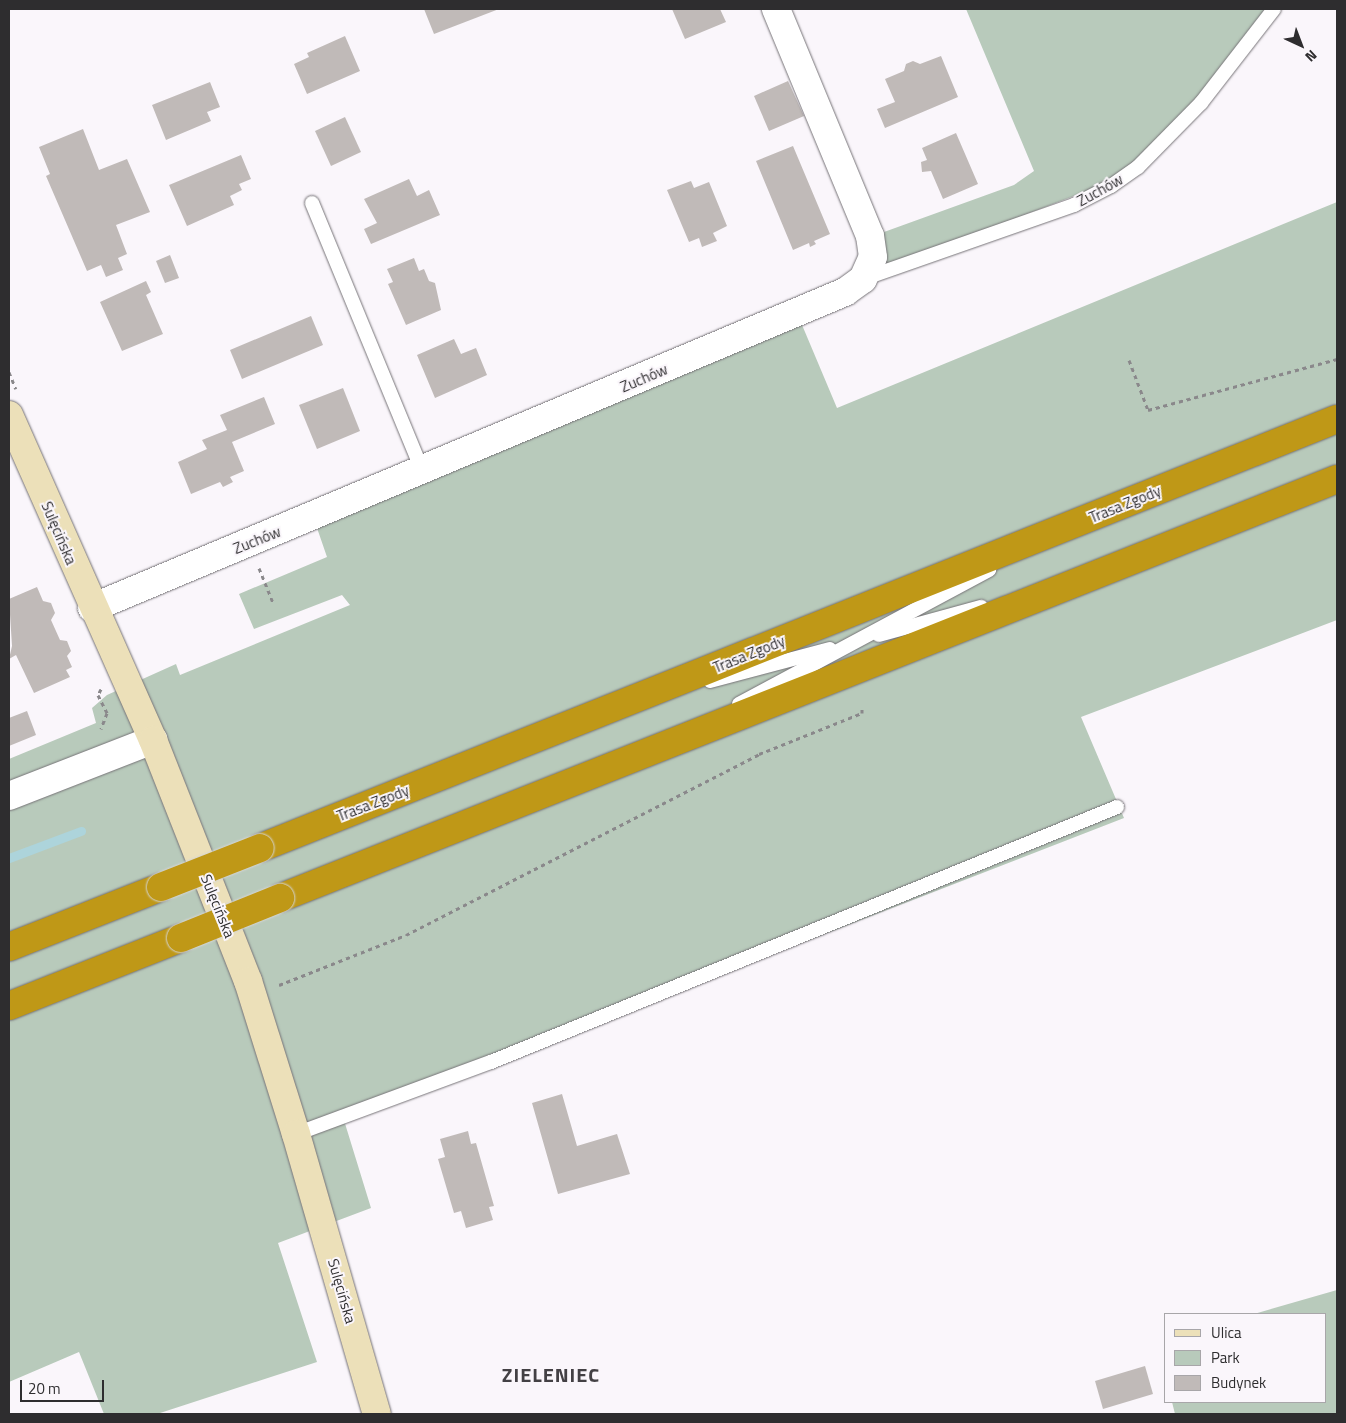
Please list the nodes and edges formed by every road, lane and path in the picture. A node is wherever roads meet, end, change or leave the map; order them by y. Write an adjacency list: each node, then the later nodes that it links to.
1 (776, 9): 4 (street)
2 (1274, 9): 4 (lane, Zuchów)
3 (312, 203): 9 (lane)
4 (863, 279): 9 (street, Zuchów)
5 (1337, 359): 6 (path)
6 (1129, 360)
7 (9, 415): 15 (street, Sulęcińska)
8 (1337, 419): 11 (highway, Trasa Zgody)
9 (423, 472): 12 (street, Zuchów)
10 (1337, 480): 13 (highway)
11 (1078, 523): 16 (lane); 17 (highway, Trasa Zgody)
12 (248, 544): 14 (path); 15 (street, Zuchów)
13 (1096, 576): 16 (lane); 20 (highway)
14 (273, 602)
15 (92, 608): 19 (street, Sulęcińska)
16 (854, 642): 17 (lane); 20 (lane)
17 (622, 705): 23 (highway, Trasa Zgody, bridge)
18 (862, 708): 24 (path)
19 (153, 740): 21 (street); 26 (street, Sulęcińska)
20 (641, 756): 25 (highway, bridge)
21 (9, 796)
22 (1117, 807): 26 (lane)
23 (9, 947)
24 (276, 986)
25 (9, 1006)
26 (296, 1134): 27 (street, Sulęcińska)
27 (377, 1414)

